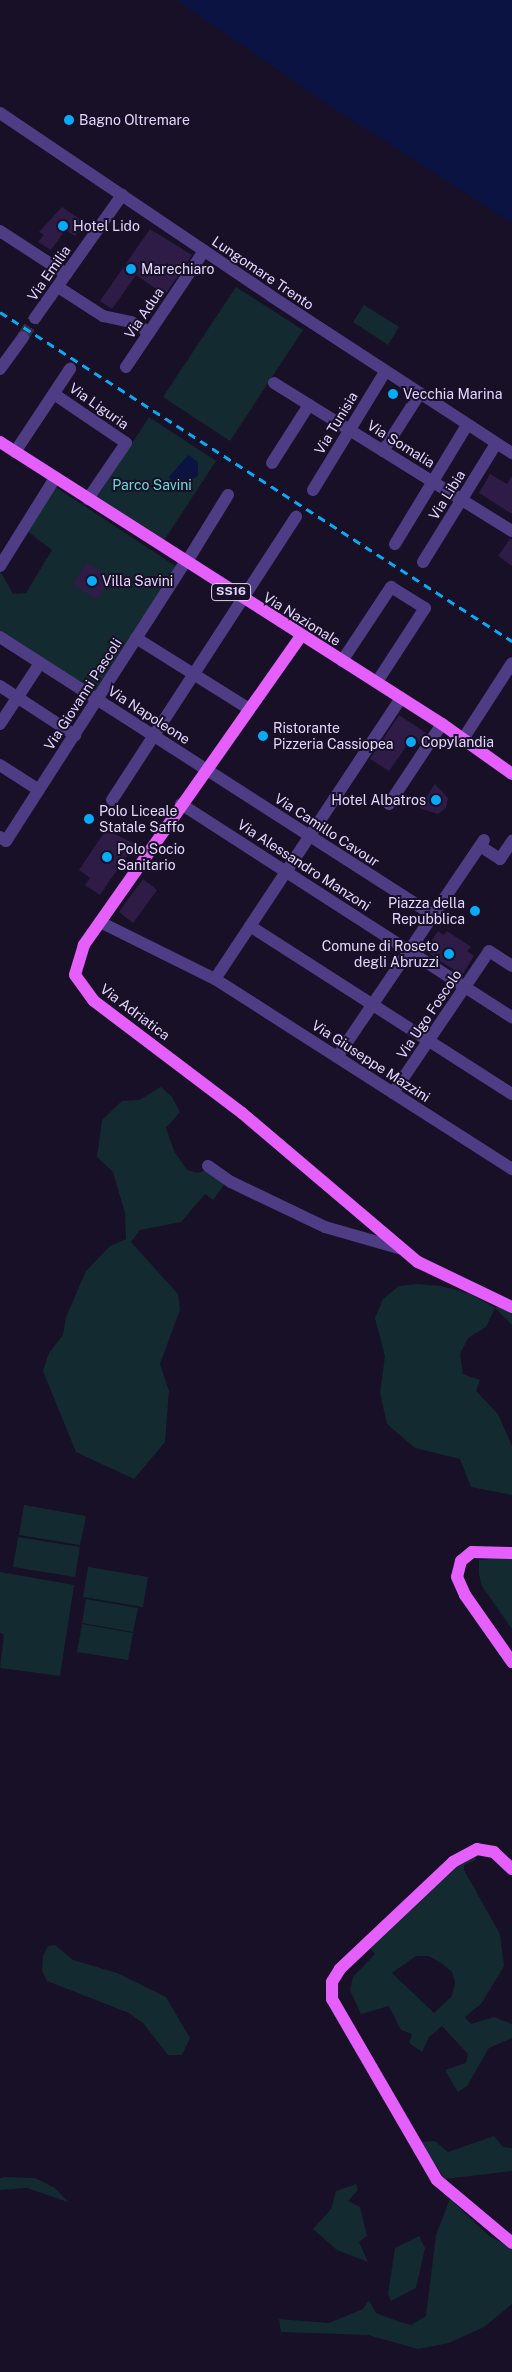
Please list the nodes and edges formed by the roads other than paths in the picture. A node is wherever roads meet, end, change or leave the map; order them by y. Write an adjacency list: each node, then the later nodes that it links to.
1 (0, 113): 2 (street, Lungomare Trento)
2 (122, 195): 4 (street, Lungomare Trento); 5 (street, Via Emilia)
3 (0, 231): 5 (street)
4 (204, 251): 8 (street, Via Adua); 13 (street, Lungomare Trento)
5 (66, 274): 6 (street, Via Emilia)
6 (58, 287): 7 (street, Via Emilia); 8 (street)
7 (36, 318)
8 (148, 332): 10 (street, Via Adua)
9 (23, 337): 11 (street)
10 (126, 367)
11 (0, 368)
12 (70, 369): 15 (street)
13 (385, 372): 16 (street, Lungomare Trento); 19 (street, Via Tunisia)
14 (274, 383): 17 (street, Via Somalia)
15 (54, 394): 23 (street); 30 (street, Via Liguria)
16 (419, 394): 18 (street, Lungomare Trento); 22 (street)
17 (309, 405): 19 (street, Via Somalia); 25 (street)
18 (467, 426): 21 (street, Lungomare Trento); 27 (street)
19 (349, 430): 22 (street, Via Somalia); 28 (street, Via Tunisia)
20 (0, 442): 23 (main road, Via Nazionale / SS16)
21 (496, 444): 24 (street, Lungomare Trento); 31 (street, Via Libia)
22 (383, 451): 27 (street, Via Somalia)
23 (15, 452): 26 (main road, Via Nazionale / SS16)
24 (512, 453)
25 (272, 463)
26 (56, 478): 30 (main road, Via Nazionale / SS16); 37 (street)
27 (433, 482): 31 (street, Via Somalia); 34 (street)
28 (313, 490)
29 (228, 495): 36 (street, Via Giovanni Pascoli)
30 (88, 499): 36 (main road, Via Nazionale / SS16)
31 (462, 500): 33 (street, Via Somalia); 35 (street, Via Libia)
32 (296, 517): 38 (street)
33 (512, 531)
34 (395, 544)
35 (423, 562)
36 (185, 563): 38 (main road, Via Nazionale / SS16); 41 (street, Via Giovanni Pascoli)
37 (0, 566)
38 (242, 600): 39 (main road, Via Nazionale / SS16); 45 (street)
39 (301, 636): 42 (main road, Via Nazionale / SS16); 51 (main road, Via Adriatica)
40 (0, 637): 43 (street, Via Napoleone)
41 (136, 638): 45 (street); 50 (street, Via Giovanni Pascoli)
42 (342, 661): 46 (main road, Via Nazionale / SS16); 46 (street)
43 (40, 663): 48 (street); 50 (street, Via Napoleone)
44 (512, 663): 56 (street)
45 (194, 674): 51 (street); 55 (street)
46 (377, 682): 49 (main road, Via Nazionale / SS16)
47 (0, 686): 48 (street)
48 (17, 698): 52 (street); 54 (street)
49 (401, 698): 53 (main road, Via Nazionale / SS16); 64 (street)
50 (98, 699): 54 (street, Via Giovanni Pascoli); 55 (street, Via Napoleone)
51 (249, 709): 58 (main road, Via Adriatica)
52 (0, 724)
53 (442, 724): 56 (main road, Via Nazionale / SS16); 63 (street)
54 (75, 734): 60 (street, Via Giovanni Pascoli)
55 (154, 736): 58 (street, Via Napoleone); 61 (street)
56 (463, 739): 59 (main road, Via Nazionale / SS16)
57 (0, 765): 60 (street)
58 (205, 770): 62 (main road, Via Adriatica); 64 (street, Via Camillo Cavour)
59 (512, 774)
60 (39, 790): 65 (street, Via Giovanni Pascoli)
61 (112, 800)
62 (181, 804): 67 (street, Via Alessandro Manzoni); 69 (main road, Via Adriatica)
63 (389, 804)
64 (309, 837): 67 (street); 68 (street, Via Camillo Cavour)
65 (3, 839)
66 (512, 841): 68 (street)
67 (286, 872): 70 (street); 71 (street, Via Alessandro Manzoni)
68 (433, 915): 71 (street)
69 (100, 922): 73 (street, Via Giuseppe Mazzini); 83 (main road, Via Adriatica)
70 (250, 926): 73 (street); 75 (street)
71 (409, 951): 74 (street, Via Alessandro Manzoni); 75 (street)
72 (512, 966): 74 (street, Via Ugo Foscolo)
73 (215, 979): 78 (street, Via Giuseppe Mazzini)
74 (465, 987): 76 (street, Via Alessandro Manzoni); 77 (street, Via Ugo Foscolo)
75 (373, 1005): 77 (street); 78 (street)
76 (512, 1017)
77 (429, 1040): 79 (street, Via Ugo Foscolo); 80 (street)
78 (338, 1058): 79 (street, Via Giuseppe Mazzini)
79 (393, 1093): 82 (street, Via Giuseppe Mazzini)
80 (512, 1094)
81 (208, 1166): 83 (street)
82 (511, 1167)
83 (402, 1249): 84 (main road, Via Adriatica)
84 (512, 1307)
85 (512, 1553): 86 (main road)
86 (512, 1662)
87 (512, 1869): 88 (main road)
88 (512, 2243)

